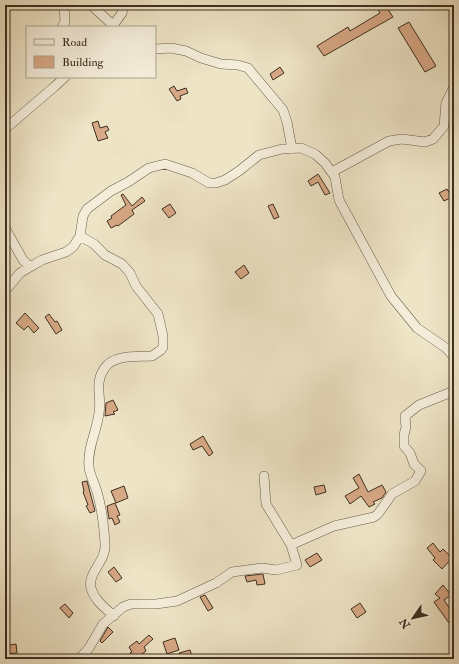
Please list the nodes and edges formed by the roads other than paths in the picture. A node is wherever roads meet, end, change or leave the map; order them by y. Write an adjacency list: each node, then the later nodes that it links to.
1 (64, 5): 4 (street)
2 (91, 5): 5 (street)
3 (124, 5): 5 (street)
4 (63, 26)
5 (114, 26)
6 (156, 49): 12 (street)
7 (56, 78): 9 (street)
8 (63, 78): 9 (street)
9 (54, 87): 11 (street)
10 (454, 87): 13 (street)
11 (5, 128)
12 (292, 149): 13 (street); 15 (street)
13 (332, 172): 18 (street)
14 (5, 228): 16 (street)
15 (80, 236): 16 (street); 22 (street)
16 (30, 267): 17 (street)
17 (5, 291)
18 (454, 357)
19 (454, 391): 21 (street)
20 (264, 476): 21 (street)
21 (291, 545): 22 (street)
22 (114, 616): 23 (street)
23 (79, 659)

